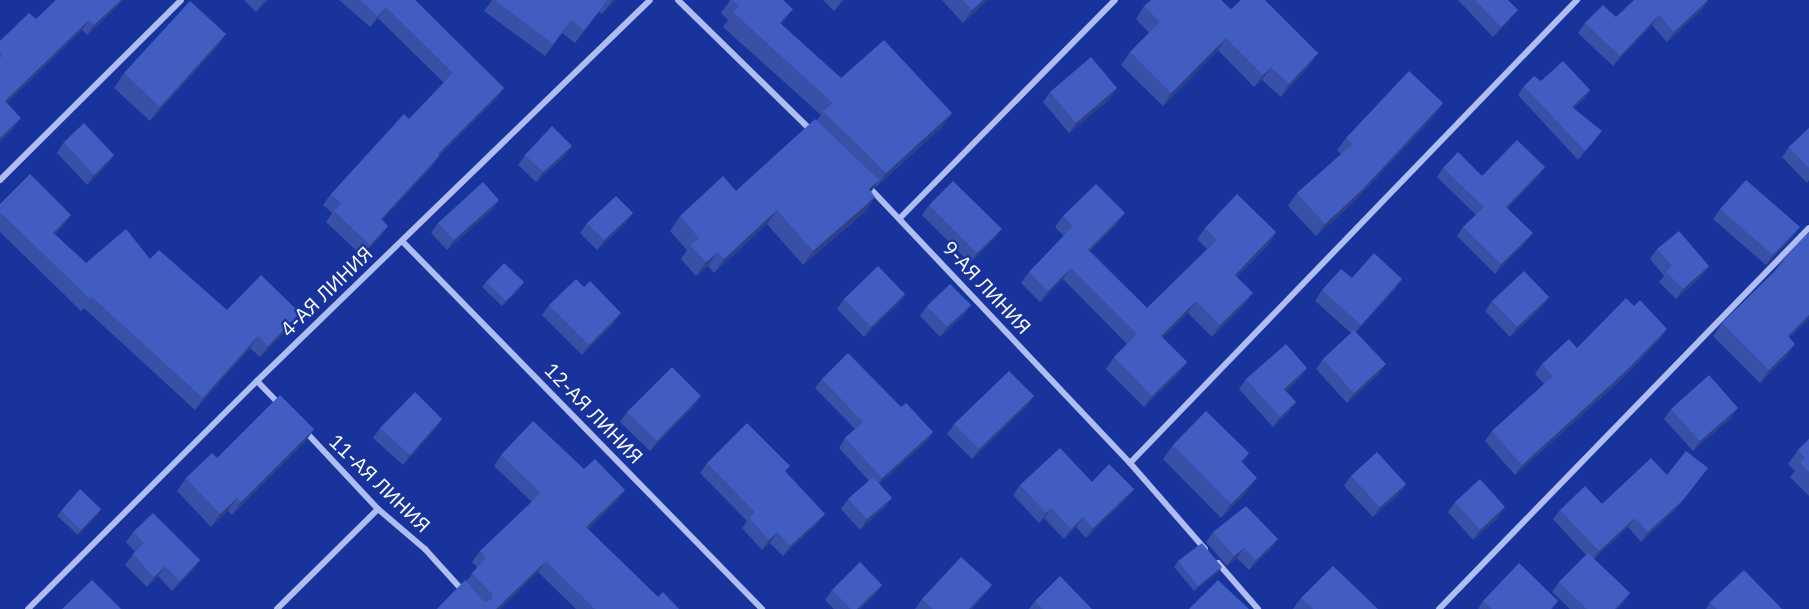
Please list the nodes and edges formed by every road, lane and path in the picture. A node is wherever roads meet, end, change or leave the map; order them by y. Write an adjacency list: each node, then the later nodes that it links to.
1 (181, 0): 8 (street)
2 (650, 0): 11 (street, 4-АЯ ЛИНИЯ)
3 (678, 0): 6 (street)
4 (1115, 0): 9 (street)
5 (1577, 0): 15 (street)
6 (815, 134)
7 (857, 176): 9 (street, 9-АЯ ЛИНИЯ)
8 (0, 180)
9 (900, 218): 15 (street, 9-АЯ ЛИНИЯ)
10 (1809, 228): 22 (street)
11 (402, 241): 12 (street, 4-АЯ ЛИНИЯ); 20 (street, 12-АЯ ЛИНИЯ)
12 (257, 381): 13 (street); 18 (street, 4-АЯ ЛИНИЯ)
13 (289, 415)
14 (297, 424): 16 (street, 11-АЯ ЛИНИЯ)
15 (1130, 463): 21 (street, 9-АЯ ЛИНИЯ)
16 (378, 509): 17 (street, 11-АЯ ЛИНИЯ); 19 (street)
17 (472, 600)
18 (28, 609)
19 (277, 609)
20 (762, 609)
21 (1258, 609)
22 (1439, 609)

